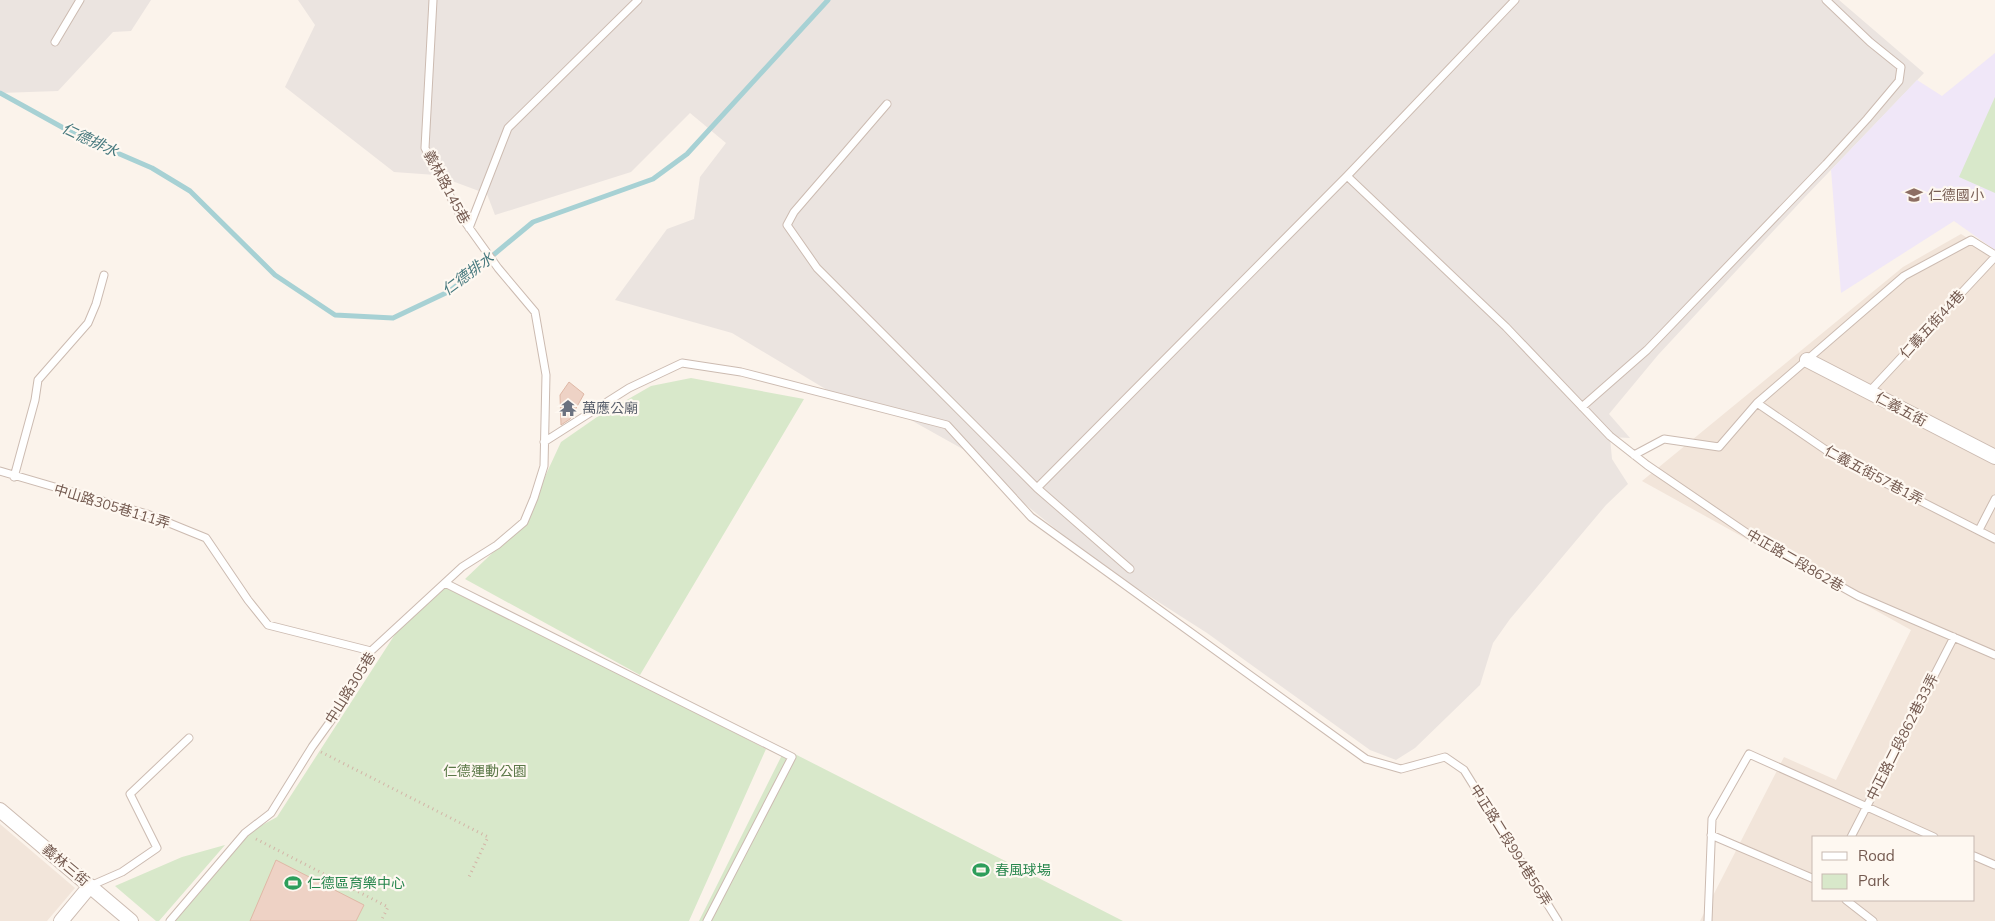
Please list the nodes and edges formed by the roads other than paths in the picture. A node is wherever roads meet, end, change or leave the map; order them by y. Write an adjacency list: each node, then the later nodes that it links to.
1 (80, 0): 6 (lane)
2 (433, 0): 9 (lane, 義林路145巷)
3 (638, 0): 9 (lane)
4 (1515, 0): 8 (lane)
5 (1826, 0): 15 (lane)
6 (55, 42)
7 (887, 104): 21 (lane)
8 (1347, 176): 15 (lane, 中正路二段862巷); 21 (lane)
9 (469, 228): 16 (lane, 義林路145巷)
10 (1995, 256): 12 (lane); 13 (lane, 仁義五街44巷)
11 (104, 275): 20 (lane)
12 (1807, 360): 13 (street, 仁義五街); 14 (lane)
13 (1869, 392): 18 (street, 仁義五街)
14 (1757, 403): 17 (lane); 23 (lane, 仁義五街57巷1弄)
15 (1582, 407): 17 (lane, 中正路二段862巷)
16 (544, 442): 26 (lane, 中山路305巷); 45 (lane, 中正路二段994巷56弄)
17 (1634, 455): 27 (lane, 中正路二段862巷)
18 (1995, 457)
19 (0, 472): 20 (lane, 中山路305巷111弄)
20 (14, 477): 28 (lane, 中山路305巷111弄)
21 (1037, 488): 25 (lane)
22 (1995, 499): 23 (lane)
23 (1979, 530): 24 (lane, 仁義五街57巷1弄)
24 (1995, 540)
25 (1130, 569)
26 (445, 583): 28 (lane, 中山路305巷); 44 (lane)
27 (1954, 637): 29 (lane, 中正路二段862巷); 31 (lane, 中正路二段862巷33弄)
28 (371, 651): 43 (lane, 中山路305巷)
29 (1995, 655)
30 (189, 738): 39 (lane)
31 (1867, 807): 33 (lane); 34 (lane, 中正路二段862巷33弄); 35 (lane)
32 (0, 810): 39 (street, 義林三街)
33 (1711, 835): 38 (lane); 46 (lane)
34 (1852, 836)
35 (1932, 836)
36 (1975, 856): 37 (lane)
37 (1995, 865)
38 (1812, 878)
39 (90, 886): 41 (street); 42 (street, 義林三街)
40 (1847, 901): 47 (lane)
41 (61, 921)
42 (131, 921)
43 (170, 921)
44 (708, 921)
45 (1558, 921)
46 (1708, 921)
47 (1874, 921)

